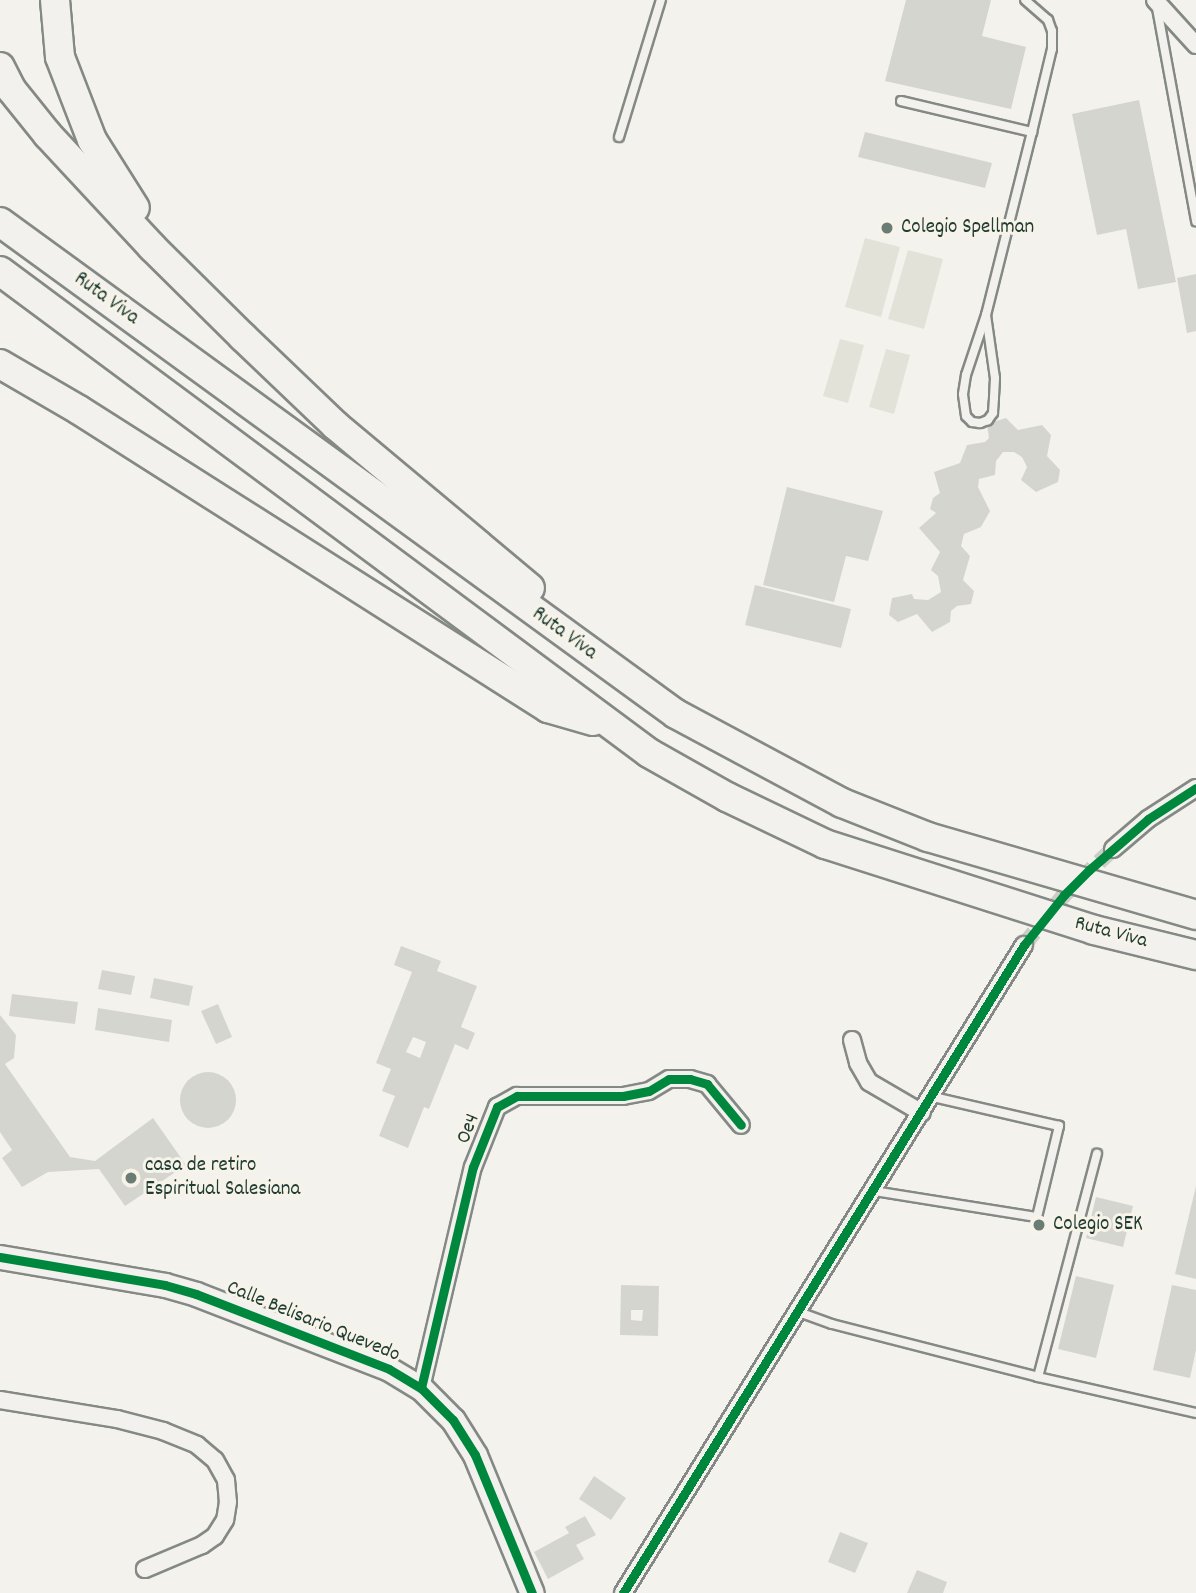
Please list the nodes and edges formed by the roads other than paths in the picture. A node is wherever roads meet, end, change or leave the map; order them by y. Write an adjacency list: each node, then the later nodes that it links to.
1 (55, 0): 15 (highway)
2 (661, 0): 9 (lane)
3 (1025, 0): 8 (lane)
4 (1155, 1): 5 (street); 10 (lane)
5 (1196, 45)
6 (0, 67): 15 (highway)
7 (901, 101): 8 (lane)
8 (1032, 132): 13 (lane)
9 (620, 137)
10 (1196, 221)
11 (0, 222): 19 (highway, Ruta Viva)
12 (0, 271): 18 (highway, Ruta Viva)
13 (986, 316): 13 (lane)
14 (0, 364): 17 (highway)
15 (276, 368): 19 (highway)
16 (0, 382): 17 (highway)
17 (79, 410): 18 (highway)
18 (606, 723): 24 (highway, Ruta Viva)
19 (762, 759): 22 (highway, Ruta Viva)
20 (1196, 788): 21 (street)
21 (1113, 849)
22 (1196, 915)
23 (1024, 945): 26 (street)
24 (1196, 956)
25 (852, 1040): 27 (street)
26 (933, 1097): 27 (street); 30 (lane)
27 (922, 1113): 30 (street)
28 (741, 1125): 34 (street, Oe4)
29 (1097, 1154): 33 (lane)
30 (874, 1191): 32 (street)
31 (0, 1257): 34 (street, Calle Belisario Quevedo)
32 (796, 1311): 33 (lane); 39 (street)
33 (1038, 1377): 36 (lane)
34 (421, 1388): 38 (street, Calle Belisario Quevedo)
35 (0, 1400): 37 (street)
36 (1196, 1413)
37 (145, 1569)
38 (532, 1593)
39 (623, 1593)

